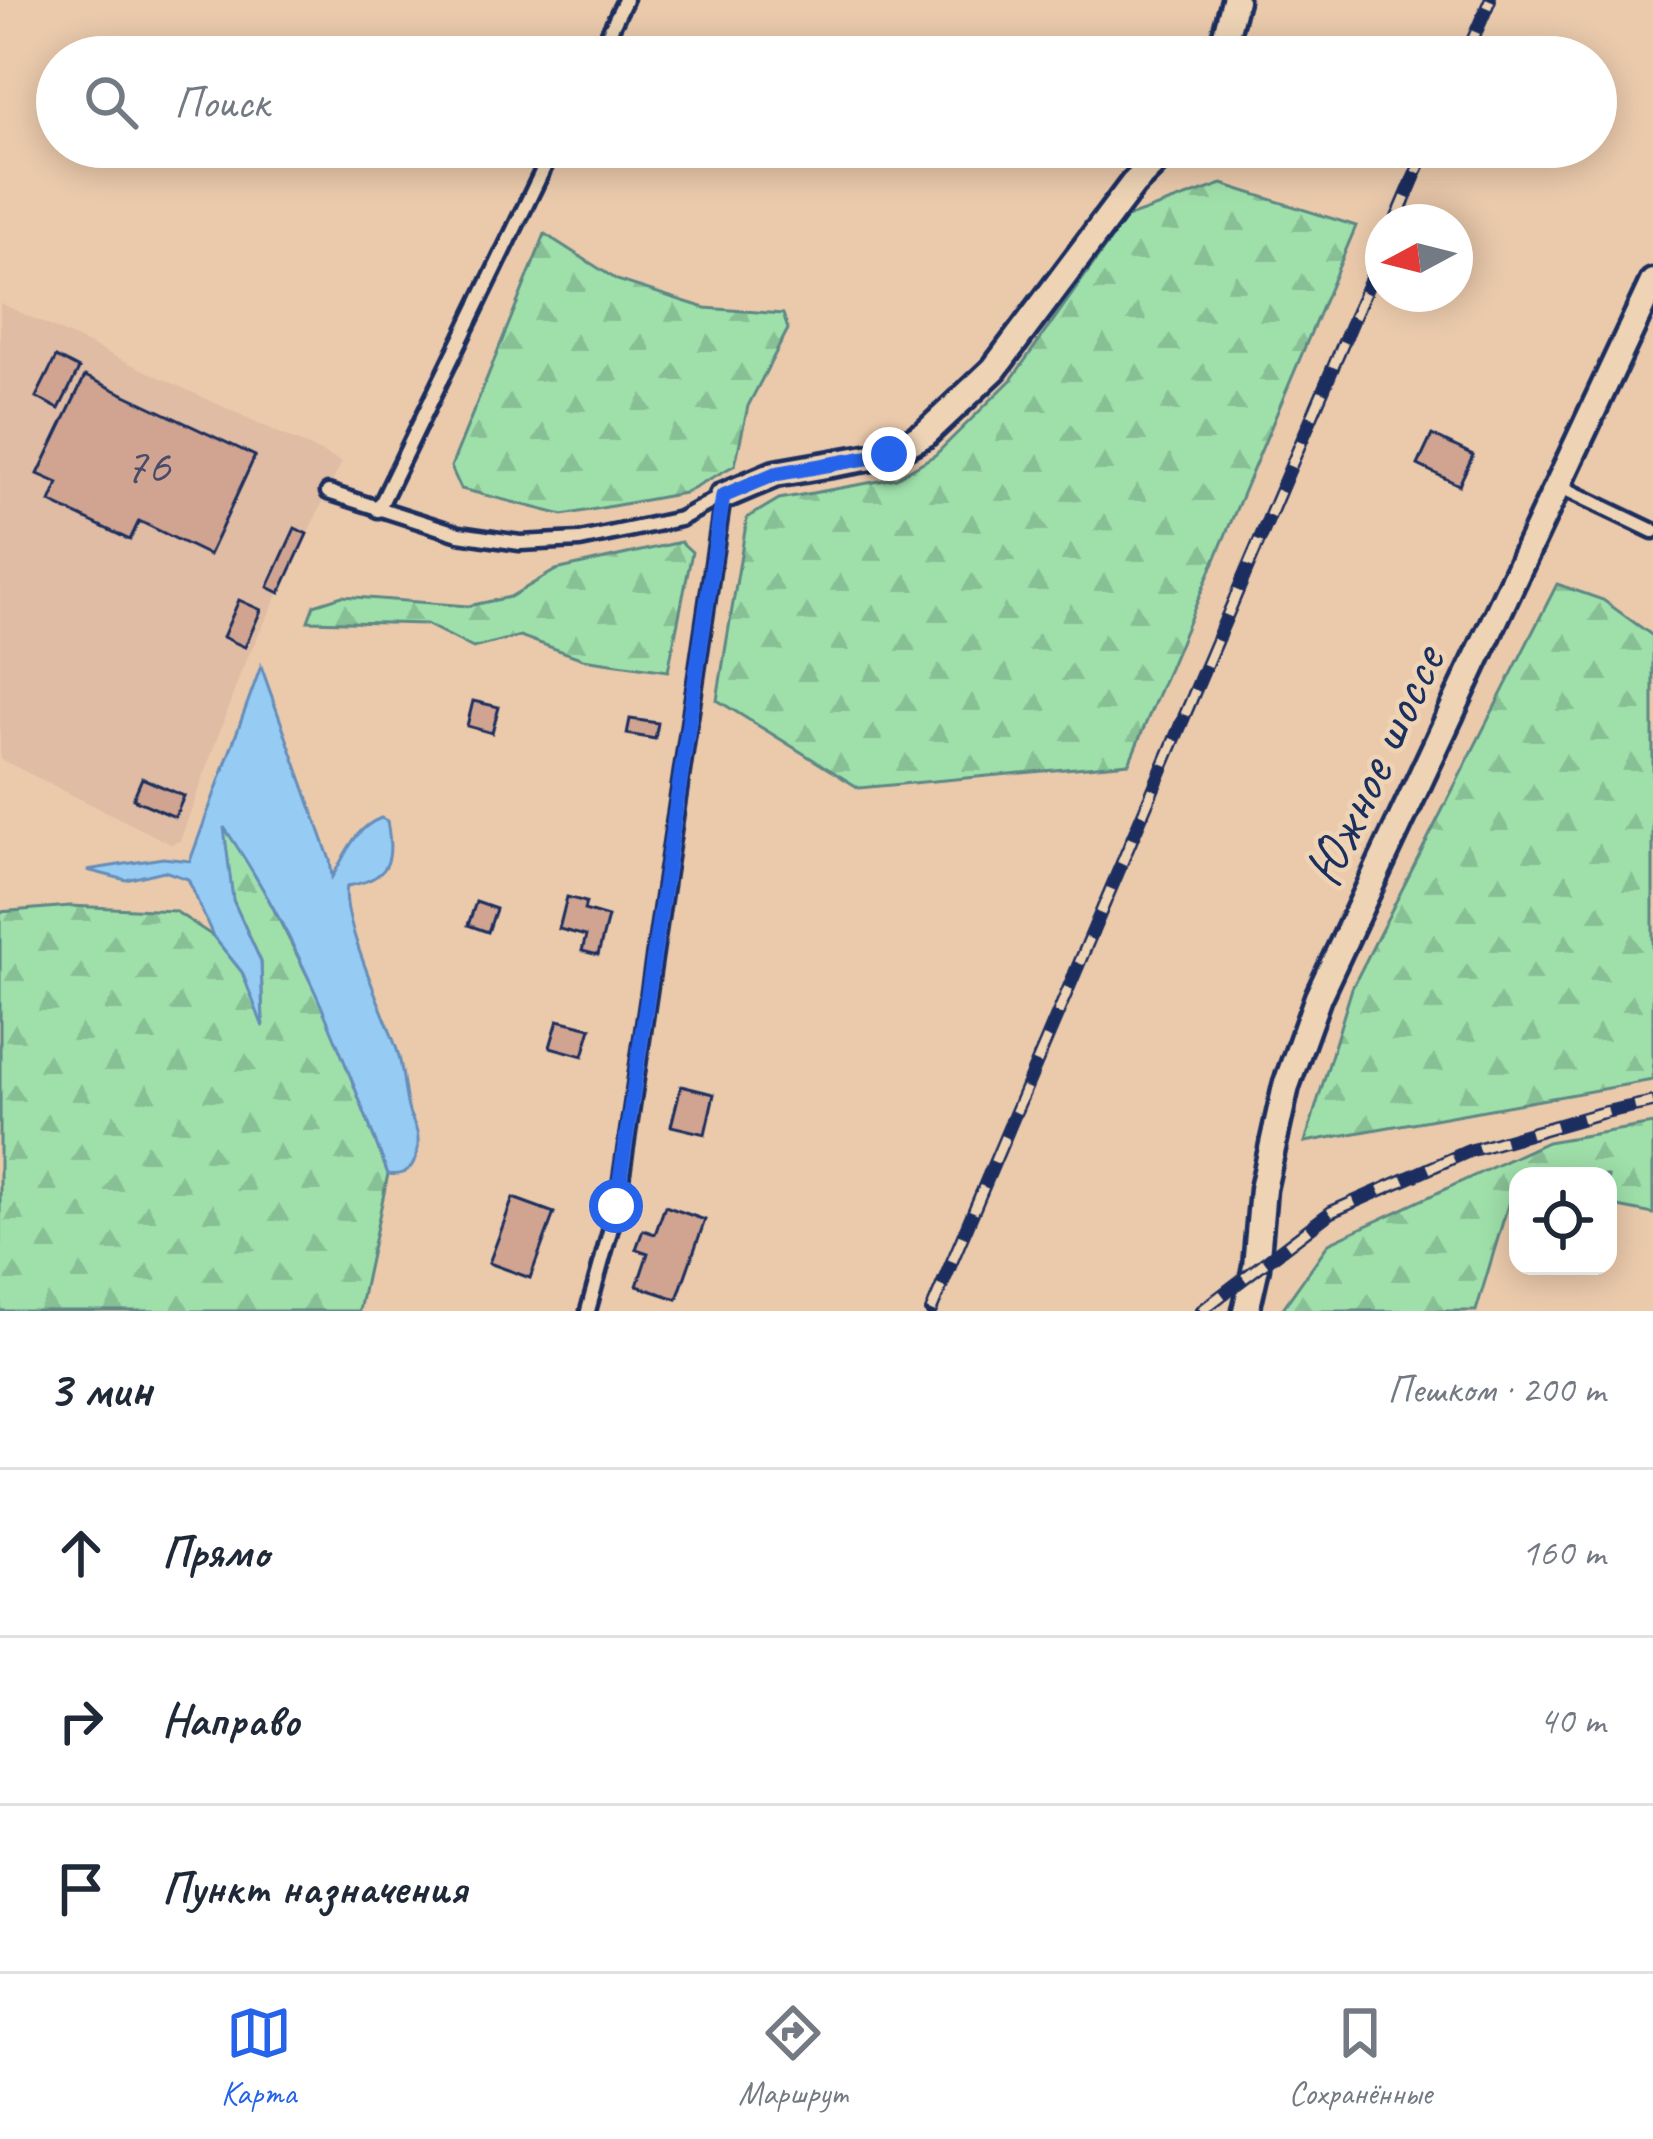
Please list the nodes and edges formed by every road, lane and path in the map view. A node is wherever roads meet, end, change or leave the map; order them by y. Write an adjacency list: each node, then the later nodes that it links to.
1 (625, 0): 3 (lane)
2 (1234, 0): 4 (street)
3 (607, 36)
4 (1225, 36)
5 (544, 168): 11 (lane)
6 (1149, 168): 10 (street)
7 (1653, 282): 8 (street, Южное шоссе)
8 (1559, 486): 12 (lane); 14 (street, Южное шоссе)
9 (328, 492): 11 (lane)
10 (723, 496): 11 (lane); 13 (lane)
11 (378, 510)
12 (1653, 531)
13 (588, 1311)
14 (1246, 1311)

